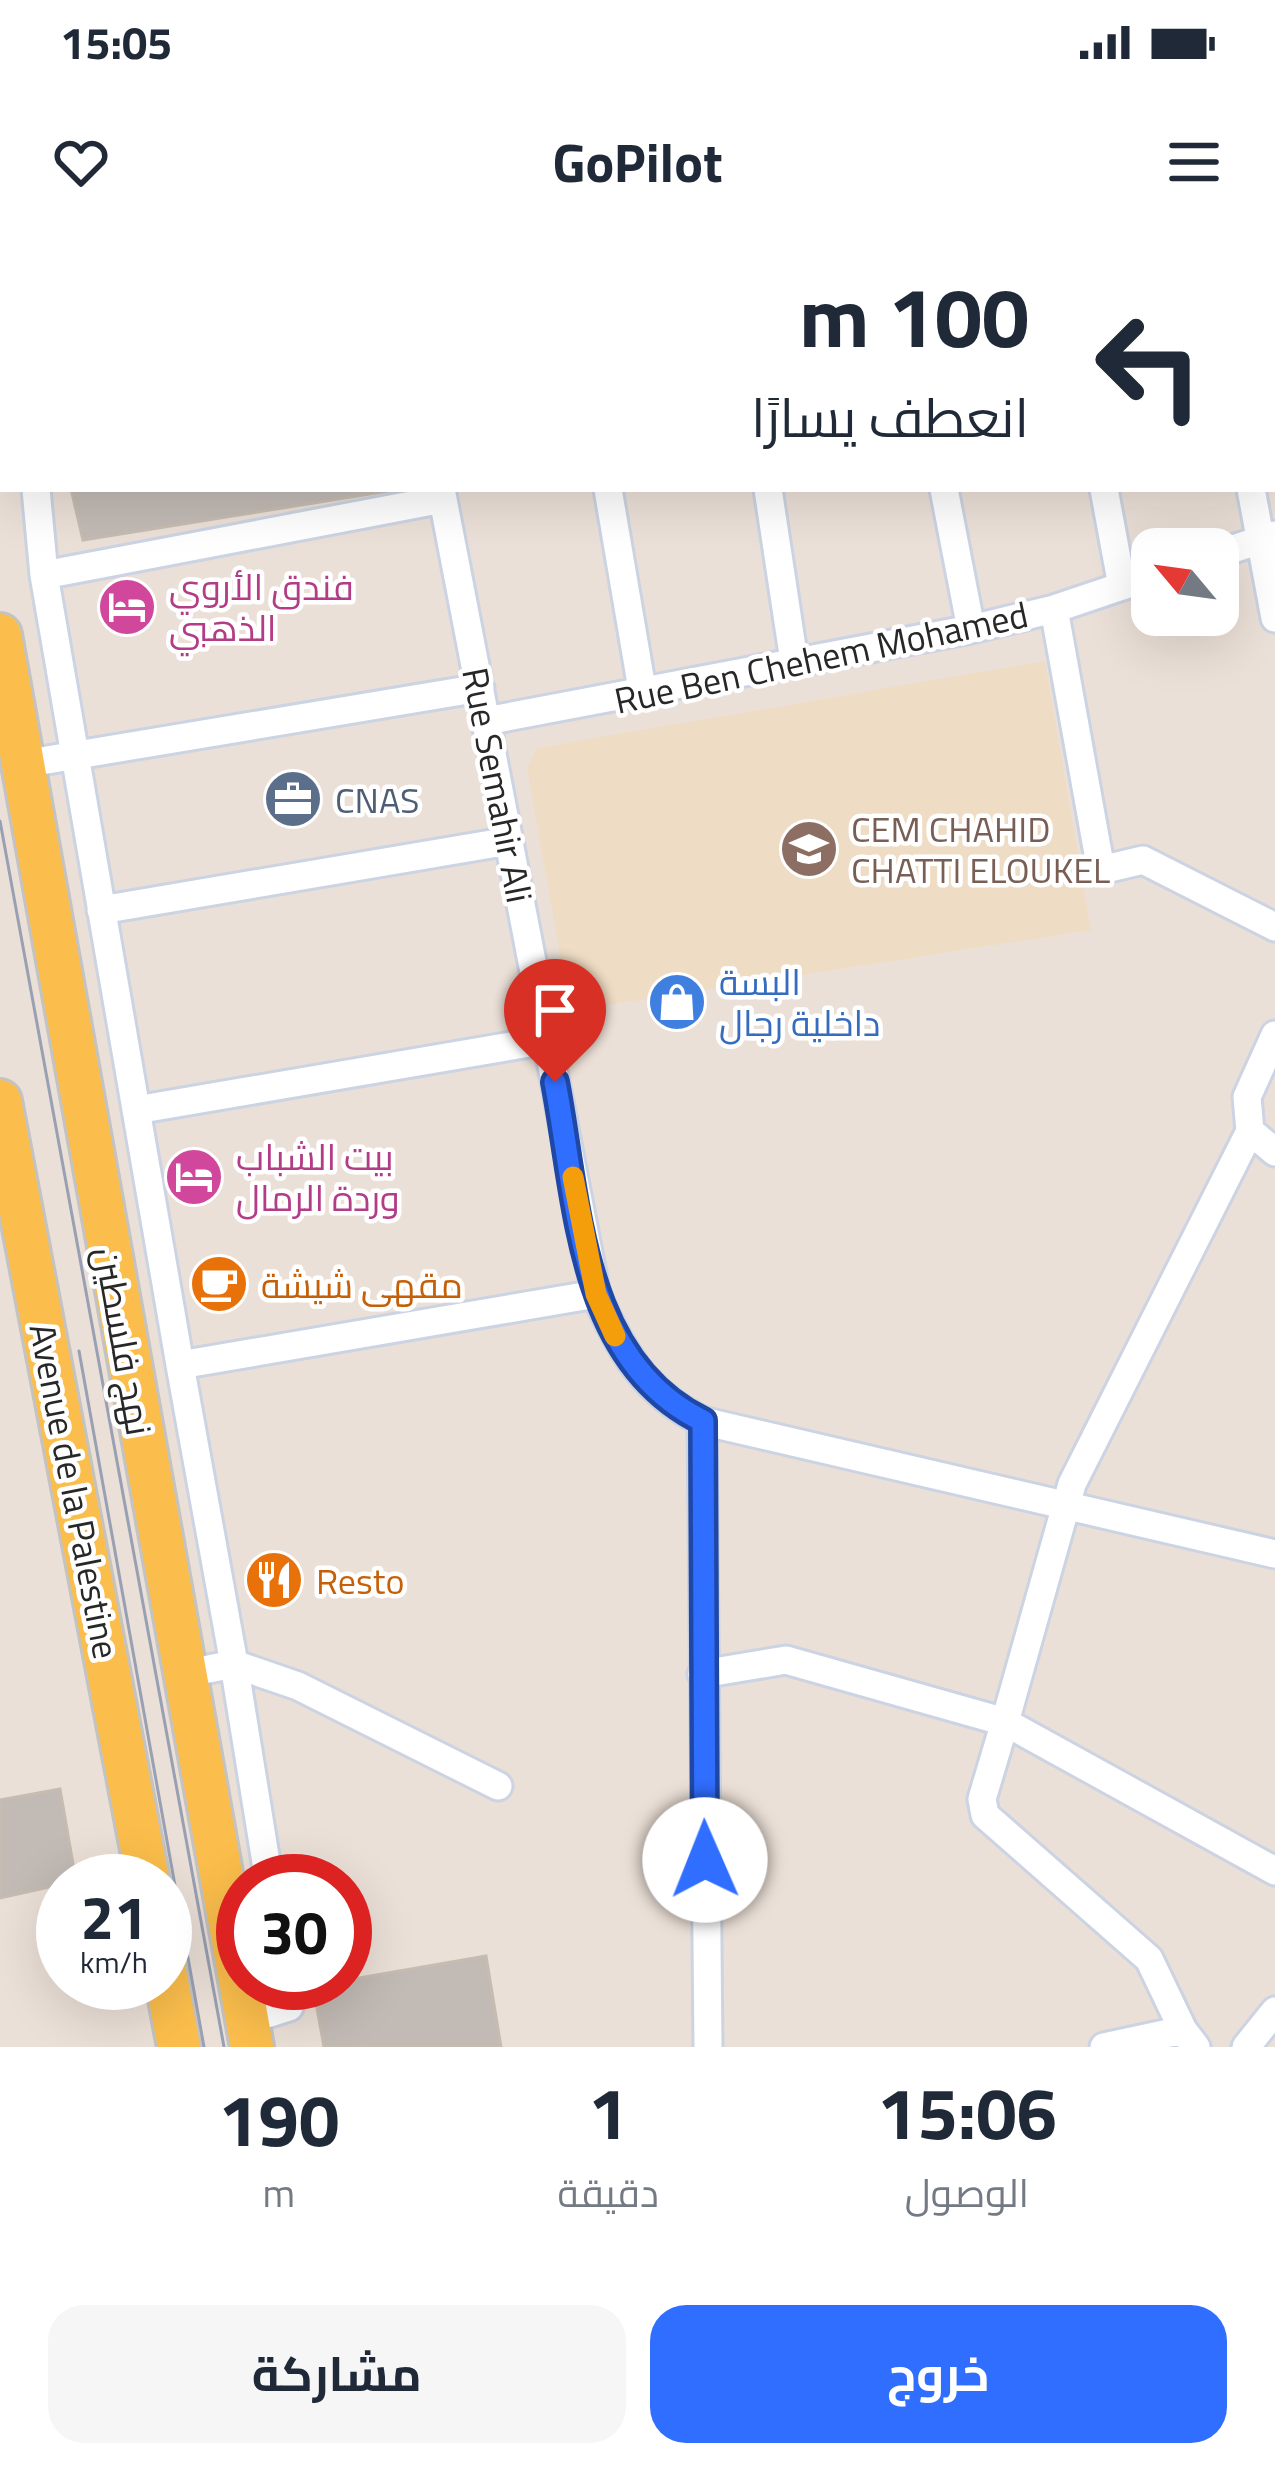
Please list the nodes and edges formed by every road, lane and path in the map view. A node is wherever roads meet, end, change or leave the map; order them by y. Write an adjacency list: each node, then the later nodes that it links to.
1 (36, 492): 9 (street)
2 (609, 492): 18 (street)
3 (768, 492): 16 (street)
4 (945, 492): 14 (street)
5 (1105, 492): 11 (street)
6 (1252, 492): 8 (street)
7 (441, 494): 9 (street); 17 (street, Rue Semahir Ali)
8 (1267, 537): 13 (street)
9 (44, 575): 20 (street)
10 (1131, 583): 11 (street, Rue Ben Chehem Mohamed)
11 (1122, 586): 12 (street, Rue Ben Chehem Mohamed)
12 (1054, 609): 14 (street, Rue Ben Chehem Mohamed); 24 (street)
13 (1275, 618)
14 (971, 629): 16 (street, Rue Ben Chehem Mohamed)
15 (0, 635): 21 (main road, نهج فلسطين)
16 (794, 661): 18 (street, Rue Ben Chehem Mohamed)
17 (480, 688): 19 (street, Rue Semahir Ali); 20 (street)
18 (643, 695): 19 (street, Rue Ben Chehem Mohamed)
19 (486, 722): 22 (street, Rue Semahir Ali)
20 (75, 755): 21 (street); 23 (street)
21 (22, 764): 32 (main road, نهج فلسطين)
22 (508, 841): 23 (street); 26 (street, Rue Semahir Ali)
23 (101, 910): 28 (street)
24 (1275, 926)
25 (1275, 1036): 29 (street)
26 (547, 1040): 28 (street); 33 (street, Rue Semahir Ali)
27 (0, 1101): 43 (main road, Avenue de la Palestine)
28 (136, 1110): 31 (street)
29 (1250, 1131): 30 (street); 36 (street)
30 (1275, 1153)
31 (145, 1160): 32 (street); 34 (street)
32 (94, 1169): 40 (main road, نهج فلسطين)
33 (596, 1294): 34 (street); 35 (street, Rue Semahir Ali)
34 (180, 1364): 38 (street)
35 (703, 1421): 36 (street, Rue Semahir Ali); 39 (street)
36 (1066, 1508): 37 (street, Rue Semahir Ali); 41 (street)
37 (1275, 1554)
38 (234, 1664): 40 (street); 42 (street); 44 (street)
39 (702, 1673): 41 (street); 52 (street)
40 (184, 1674): 49 (main road, نهج فلسطين)
41 (1005, 1722): 45 (street); 50 (street)
42 (498, 1786)
43 (143, 1854)
44 (265, 1854)
45 (1275, 1871)
46 (172, 2010): 51 (main road)
47 (285, 2010): 49 (street)
48 (1275, 2011): 54 (street)
49 (250, 2034)
50 (1189, 2039): 53 (street)
51 (179, 2047)
52 (708, 2047)
53 (1104, 2047)
54 (1246, 2047)

